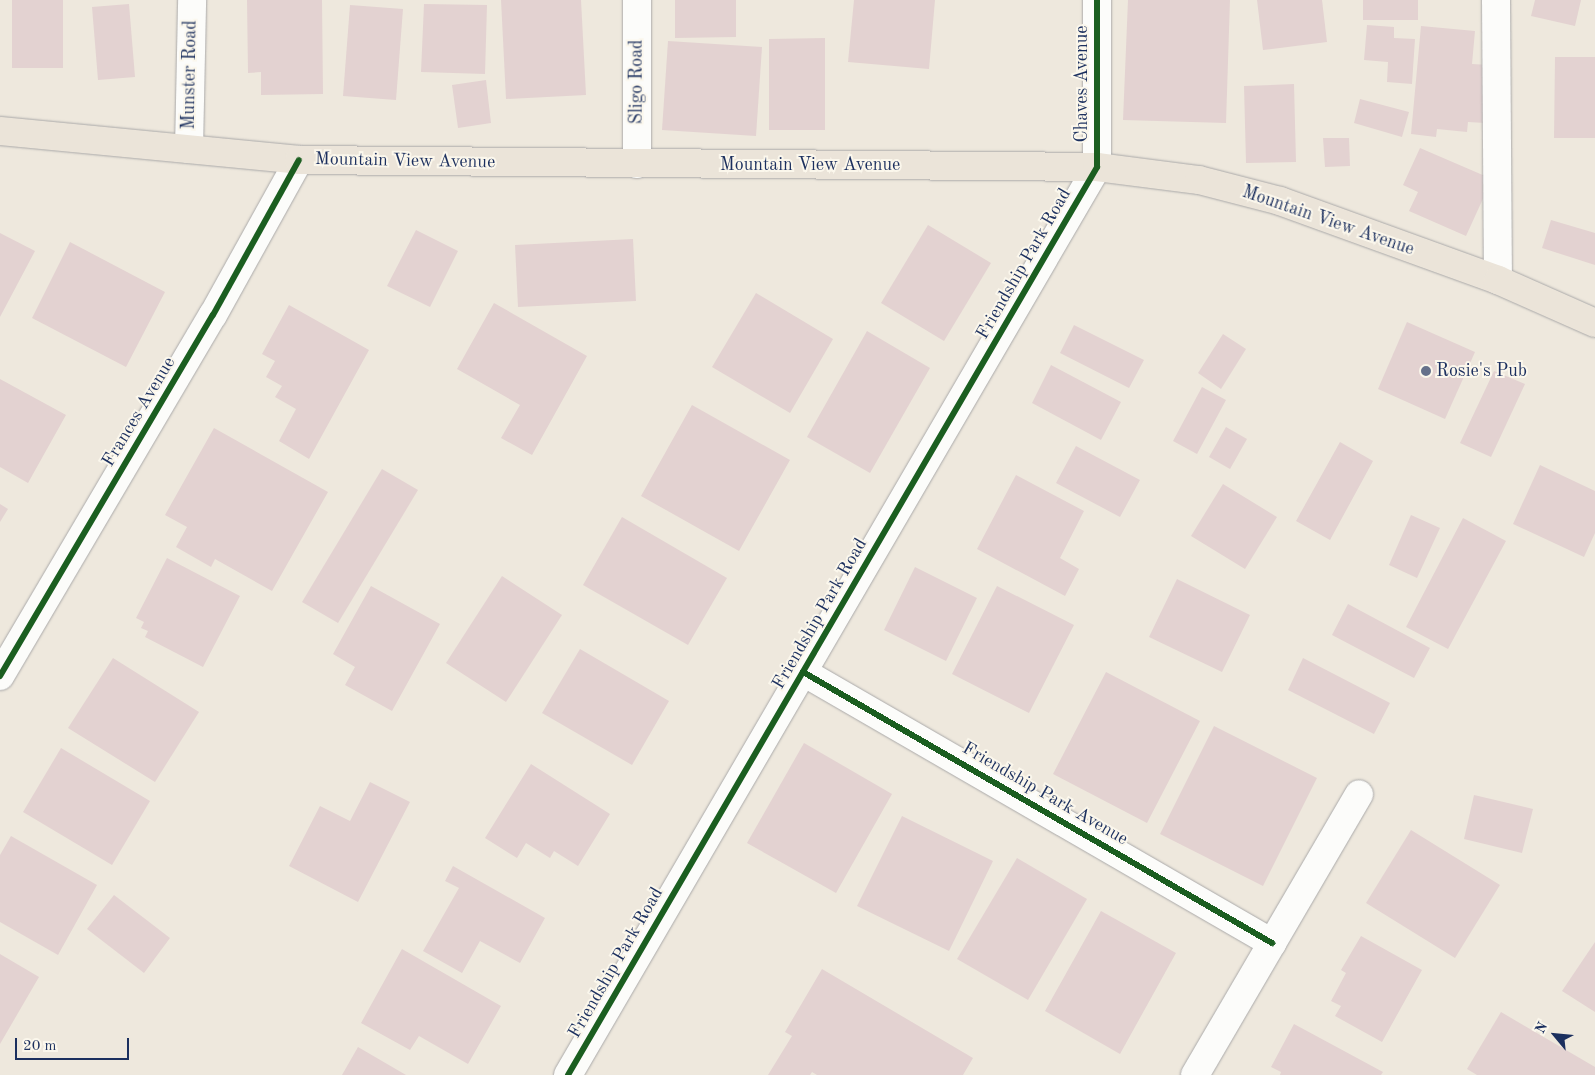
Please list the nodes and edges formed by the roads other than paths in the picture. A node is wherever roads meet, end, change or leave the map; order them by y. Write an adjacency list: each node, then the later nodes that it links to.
1 (192, 0): 6 (street, Munster Road)
2 (637, 0): 8 (street, Sligo Road)
3 (1097, 0): 9 (street, Chaves Avenue)
4 (1496, 0): 10 (street)
5 (0, 131): 6 (main road, Mountain View Avenue)
6 (189, 149): 7 (main road, Mountain View Avenue)
7 (299, 160): 8 (main road, Mountain View Avenue); 13 (street, Frances Avenue)
8 (637, 164): 9 (main road, Mountain View Avenue)
9 (1098, 167): 10 (main road, Mountain View Avenue); 12 (street, Friendship Park Road)
10 (1498, 280): 11 (main road, Mountain View Avenue)
11 (1595, 323)
12 (803, 672): 15 (street, Friendship Park Avenue); 16 (street, Friendship Park Road)
13 (0, 676)
14 (1359, 794): 15 (street)
15 (1272, 943): 17 (street)
16 (568, 1075)
17 (1195, 1075)

